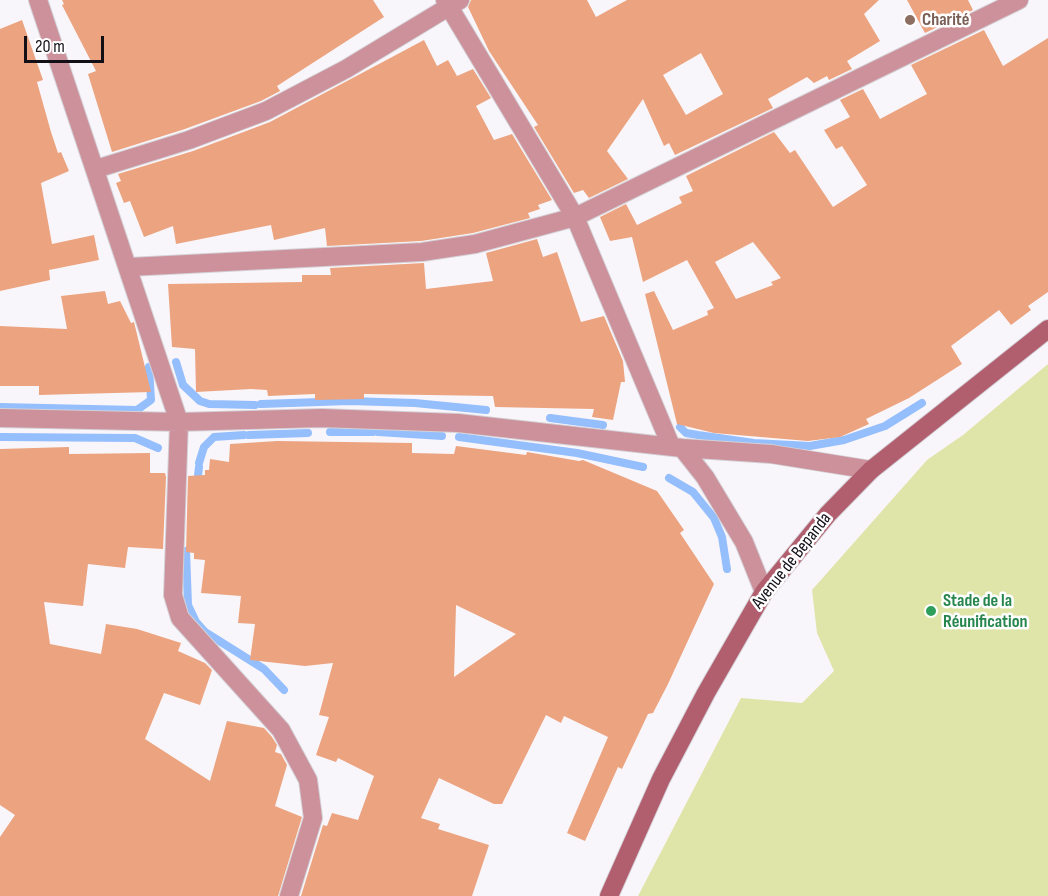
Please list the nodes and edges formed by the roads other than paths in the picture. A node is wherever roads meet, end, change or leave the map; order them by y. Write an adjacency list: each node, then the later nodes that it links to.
1 (38, 0): 4 (street)
2 (1019, 0): 5 (street)
3 (452, 2): 4 (street); 5 (street)
4 (96, 168): 6 (street)
5 (575, 217): 6 (street); 10 (street)
6 (129, 267): 9 (street)
7 (1048, 329): 11 (main road, Avenue de Bepanda)
8 (0, 418): 9 (street)
9 (179, 422): 10 (street); 13 (street)
10 (677, 447): 11 (street); 12 (street)
11 (871, 470): 12 (main road, Avenue de Bepanda)
12 (764, 592): 14 (main road, Avenue de Bepanda)
13 (289, 896)
14 (609, 896)

